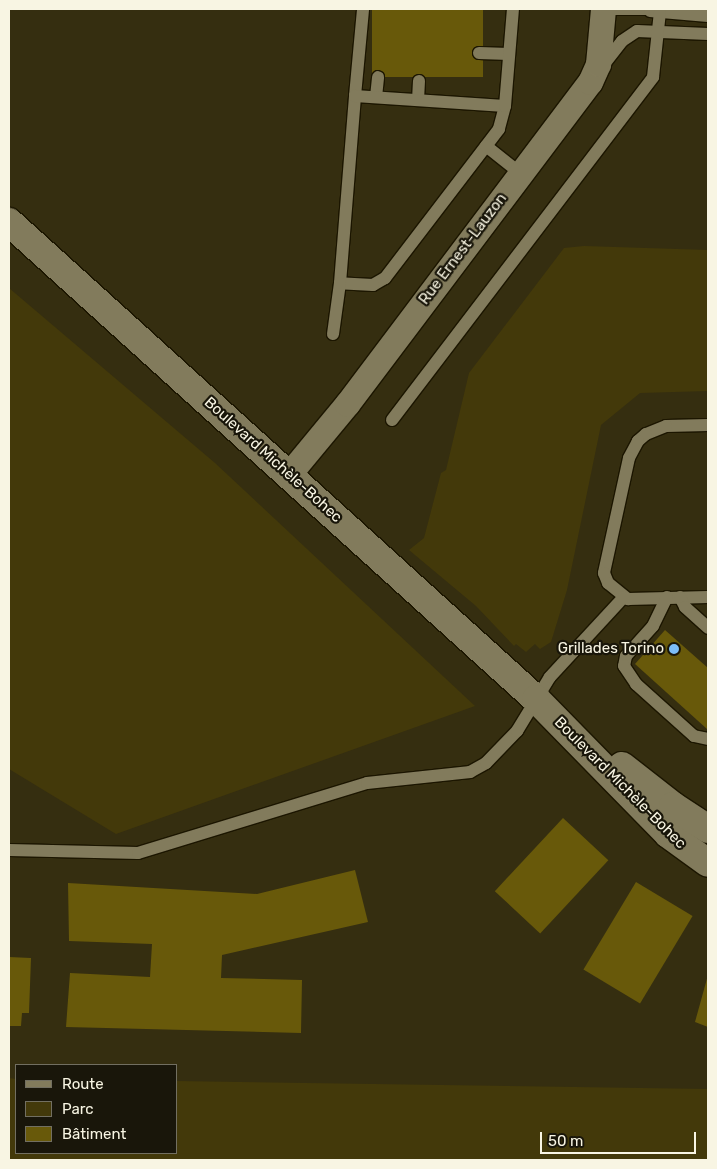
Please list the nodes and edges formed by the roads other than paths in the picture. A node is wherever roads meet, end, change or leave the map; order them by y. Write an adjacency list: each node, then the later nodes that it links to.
1 (362, 9): 13 (lane)
2 (513, 9): 9 (lane)
3 (603, 9): 4 (lane); 12 (street, Rue Ernest-Lauzon)
4 (653, 10): 5 (lane); 6 (lane)
5 (708, 16)
6 (658, 30): 7 (lane); 12 (lane); 22 (lane)
7 (708, 34)
8 (479, 53): 9 (lane)
9 (509, 54): 16 (lane)
10 (378, 77): 14 (lane)
11 (419, 81): 15 (lane)
12 (590, 82): 18 (street, Rue Ernest-Lauzon)
13 (355, 96): 14 (lane); 20 (lane)
14 (376, 98): 15 (lane)
15 (418, 100): 16 (lane)
16 (505, 106): 17 (lane)
17 (486, 146): 18 (lane); 20 (lane)
18 (520, 173): 24 (street, Rue Ernest-Lauzon)
19 (9, 222): 24 (street, Boulevard Michèle-Bohec)
20 (340, 282): 21 (lane)
21 (333, 334)
22 (392, 420)
23 (708, 425): 28 (lane)
24 (289, 474): 30 (street, Boulevard Michèle-Bohec)
25 (667, 597): 26 (lane); 28 (lane); 31 (lane)
26 (680, 597): 27 (lane); 29 (lane)
27 (708, 597)
28 (624, 598): 30 (lane)
29 (708, 628)
30 (536, 699): 32 (street, Boulevard Michèle-Bohec); 33 (lane); 34 (street, Boulevard Michèle-Bohec)
31 (708, 739)
32 (708, 829)
33 (9, 850)
34 (708, 863)

